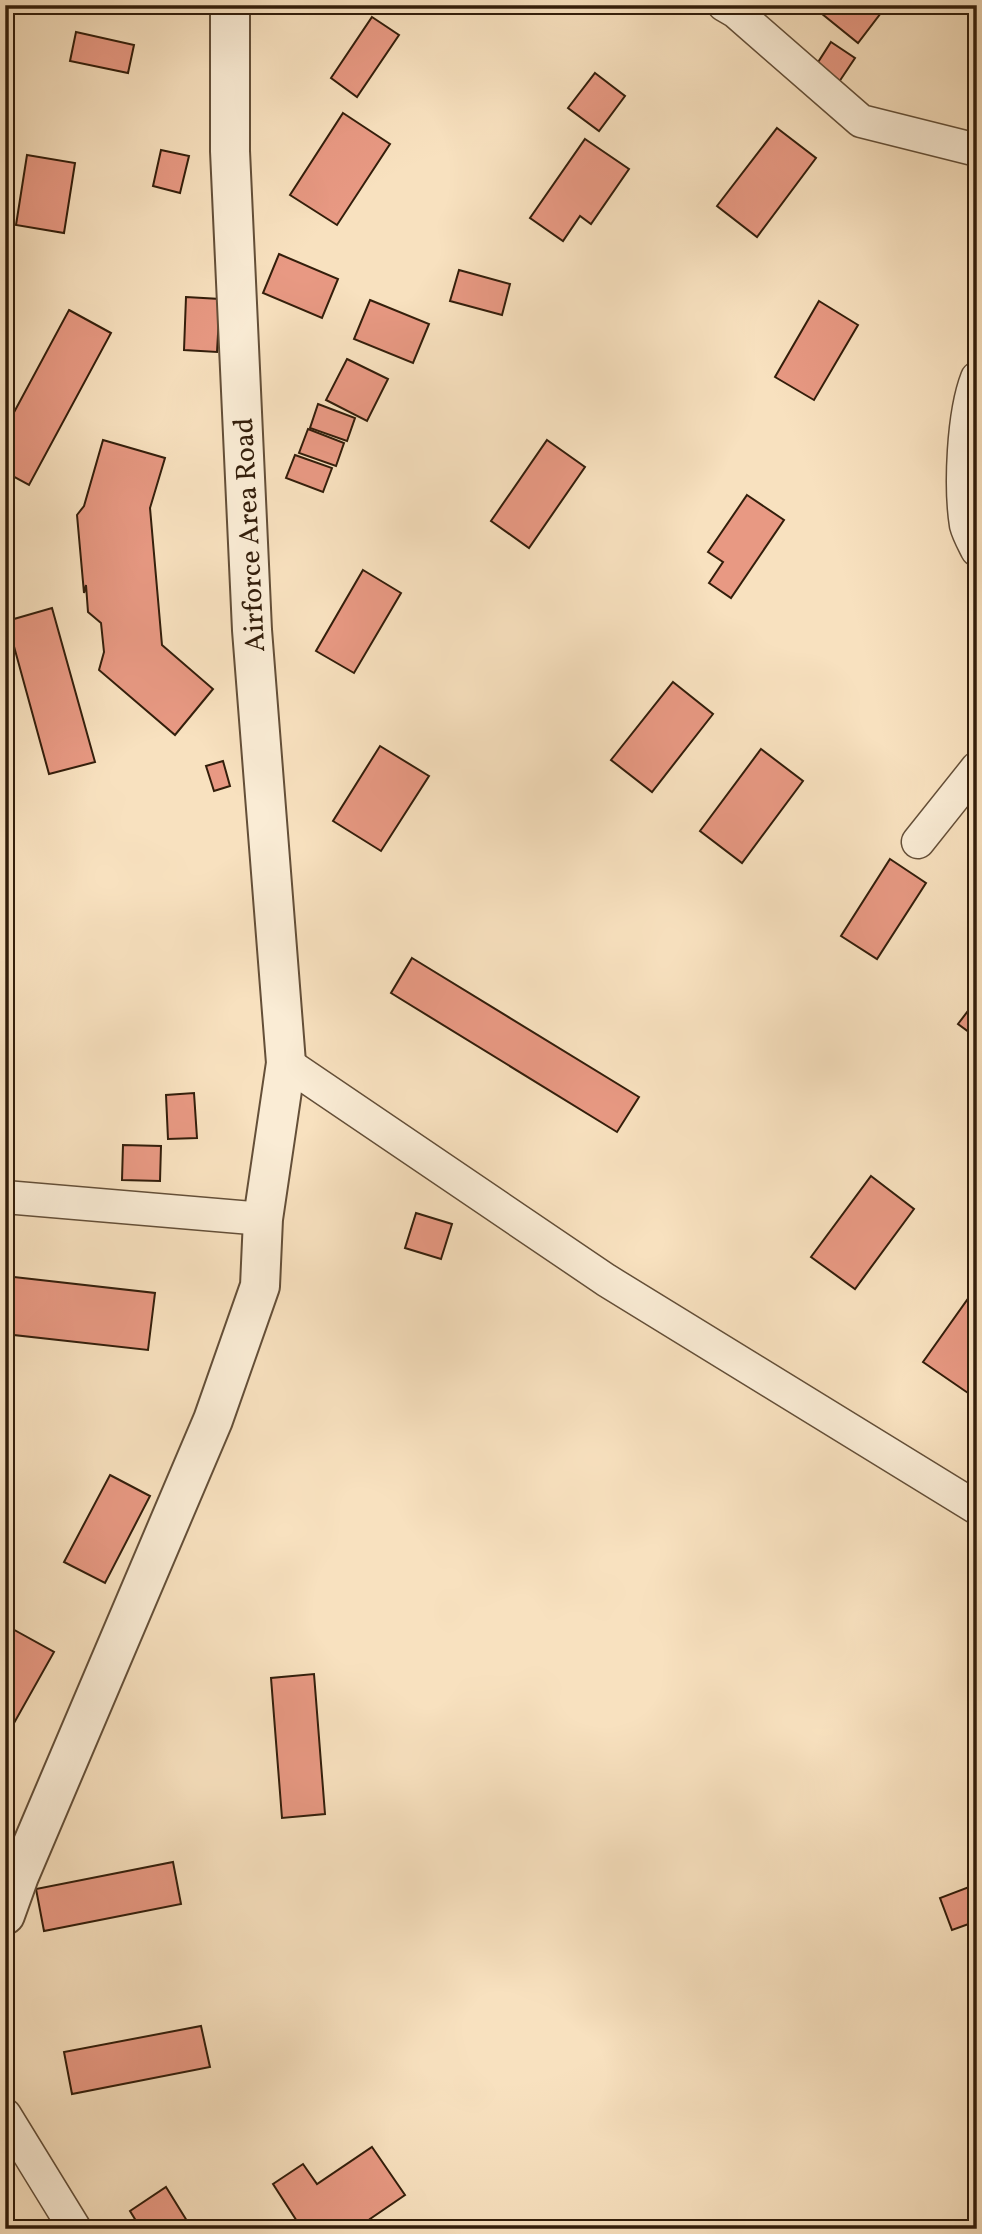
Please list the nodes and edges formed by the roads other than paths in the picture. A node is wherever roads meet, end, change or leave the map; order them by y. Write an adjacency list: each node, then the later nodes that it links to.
1 (230, 5): 8 (street, Airforce Area Road)
2 (724, 5): 3 (street)
3 (977, 150)
4 (977, 378): 5 (street)
5 (977, 550)
6 (977, 768): 7 (street)
7 (918, 842)
8 (286, 1063): 10 (street, Airforce Area Road); 11 (street)
9 (5, 1196): 10 (street)
10 (264, 1219): 12 (street, Airforce Area Road)
11 (977, 1508)
12 (5, 1915)
13 (5, 2115): 14 (street)
14 (75, 2229)

